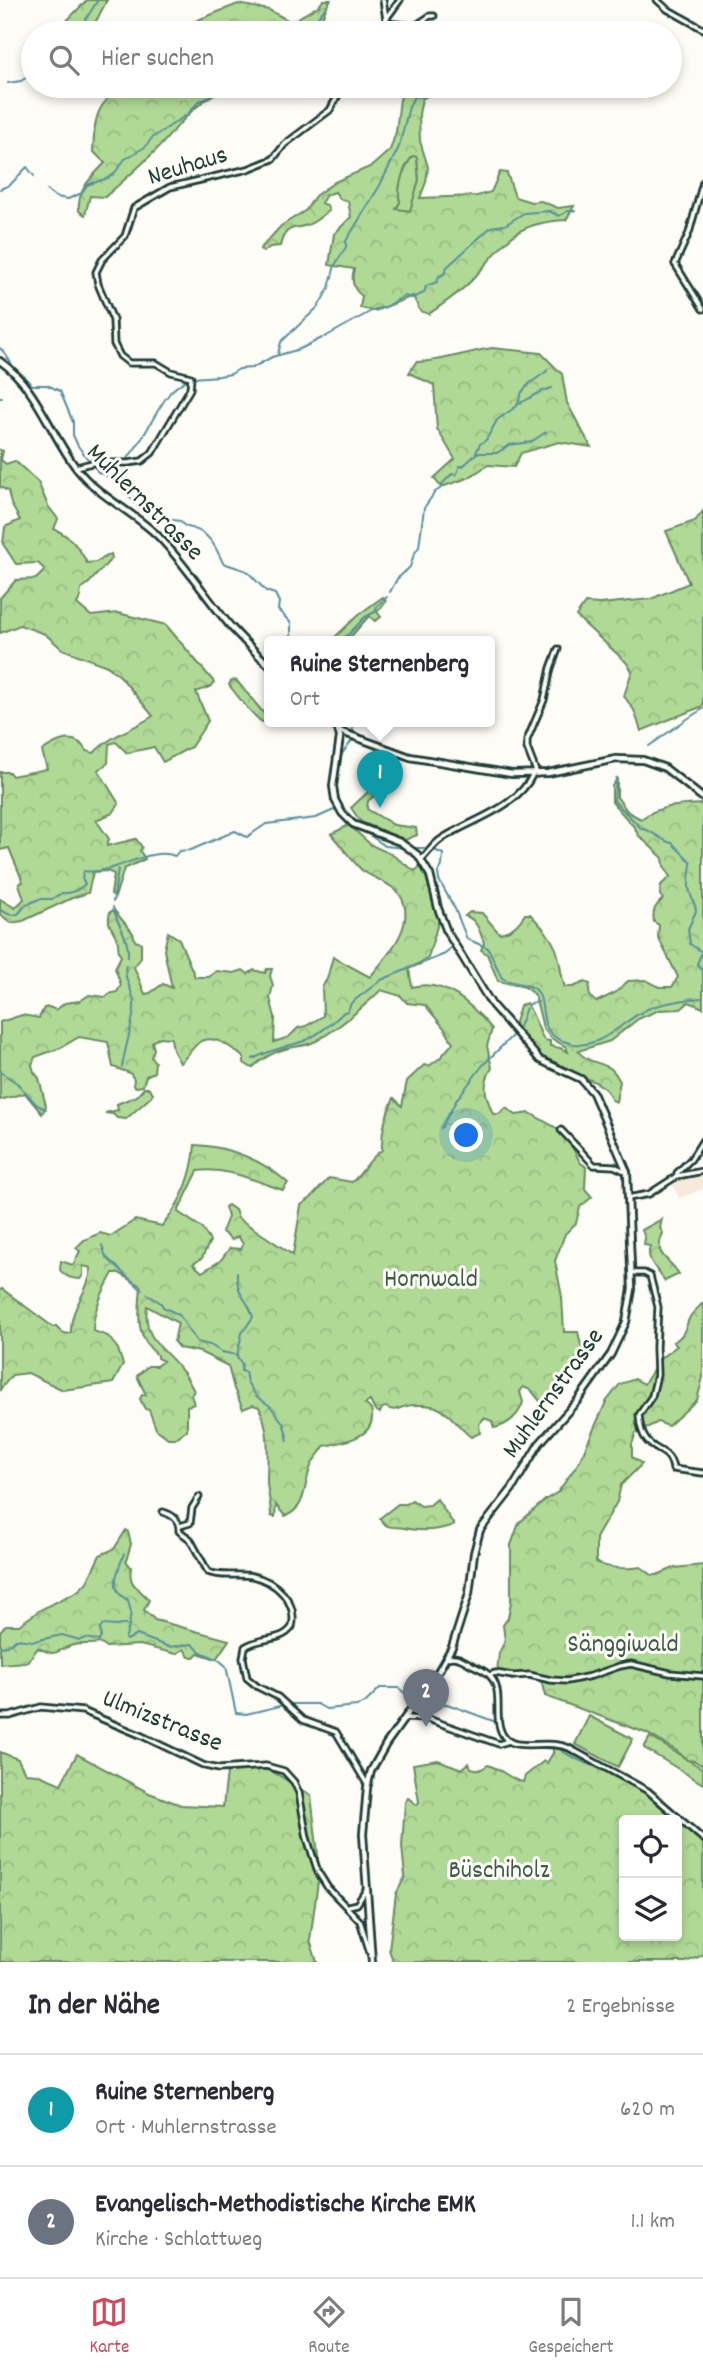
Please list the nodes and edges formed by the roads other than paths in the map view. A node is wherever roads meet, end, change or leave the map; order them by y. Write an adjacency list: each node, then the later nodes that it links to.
1 (383, 0): 5 (street)
2 (400, 0): 5 (street)
3 (657, 0): 7 (street)
4 (434, 16): 6 (street)
5 (386, 21)
6 (422, 21)
7 (703, 29)
8 (336, 98): 12 (street, Neuhaus)
9 (703, 182): 10 (street)
10 (703, 309)
11 (0, 361): 12 (street, Muhlernstrasse)
12 (76, 467): 14 (street, Muhlernstrasse)
13 (558, 649): 17 (street)
14 (264, 660)
15 (338, 727): 16 (street)
16 (339, 732): 17 (street); 19 (street)
17 (535, 774): 18 (street); 19 (street)
18 (703, 798)
19 (421, 860): 23 (street, Muhlernstrasse)
20 (561, 1130): 23 (street)
21 (703, 1140): 24 (street)
22 (703, 1171): 24 (street)
23 (627, 1172): 25 (street, Muhlernstrasse)
24 (677, 1175): 25 (street)
25 (628, 1198): 26 (street, Muhlernstrasse)
26 (632, 1273): 27 (street); 31 (street, Muhlernstrasse)
27 (703, 1473)
28 (199, 1497): 30 (street)
29 (163, 1512): 30 (street)
30 (180, 1525): 39 (street)
31 (452, 1647): 32 (street); 33 (street, Muhlernstrasse)
32 (456, 1656): 33 (street); 34 (street)
33 (447, 1658): 37 (street, Muhlernstrasse)
34 (490, 1676): 35 (street); 38 (street)
35 (703, 1676)
36 (0, 1716): 42 (street, Ulmizstrasse)
37 (405, 1718): 38 (street); 39 (street, Muhlernstrasse)
38 (509, 1741): 40 (street)
39 (367, 1784): 41 (street, Muhlernstrasse)
40 (703, 1839)
41 (366, 1890): 42 (street); 43 (street, Muhlernstrasse)
42 (346, 1906): 43 (street, Ulmizstrasse)
43 (371, 1959)

